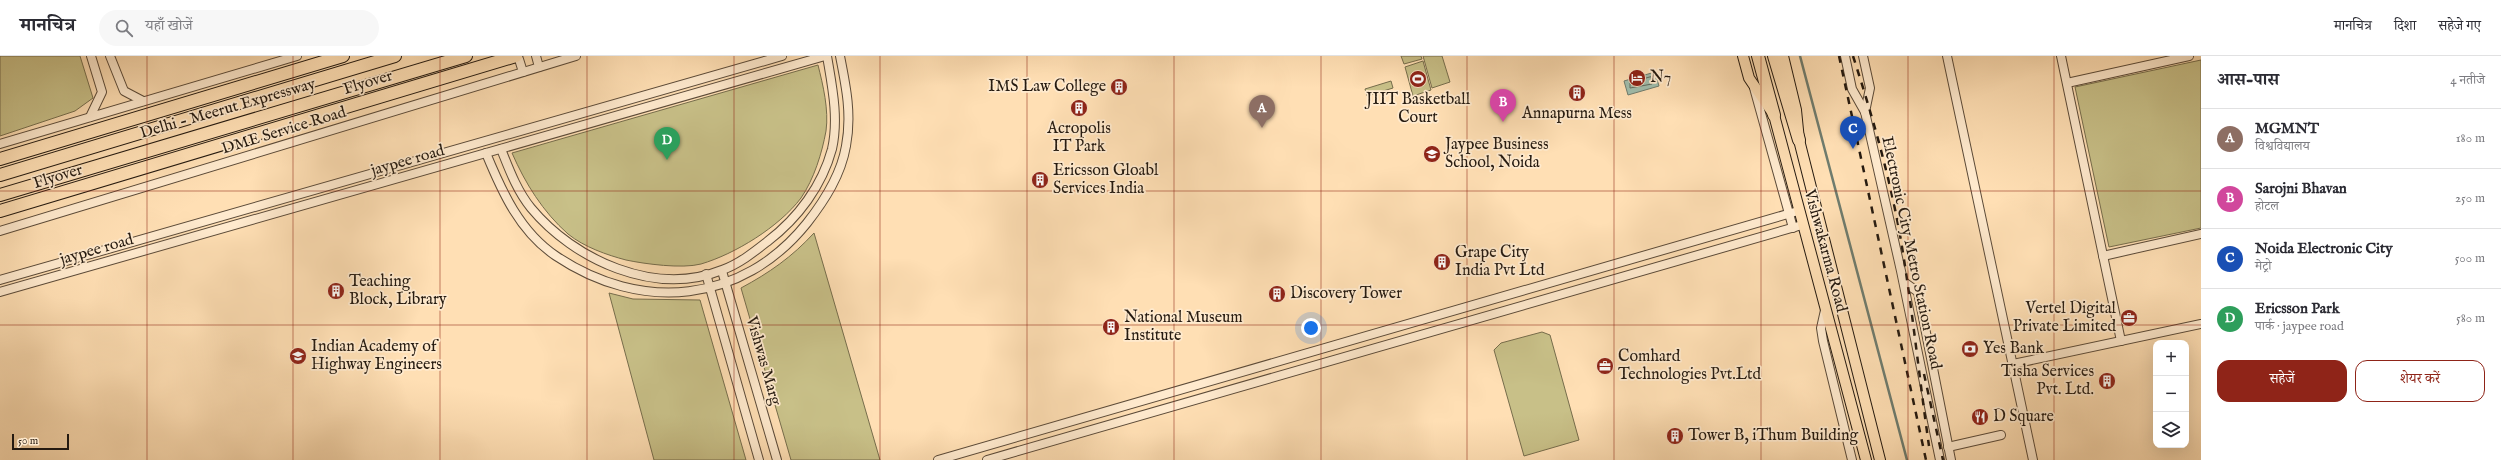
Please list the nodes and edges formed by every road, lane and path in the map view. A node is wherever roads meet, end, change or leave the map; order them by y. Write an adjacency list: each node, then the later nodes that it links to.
1 (91, 56): 31 (street)
2 (110, 56): 28 (street)
3 (297, 56): 28 (street)
4 (343, 56): 36 (highway)
5 (395, 56): 37 (highway, Delhi - Meerut Expressway)
6 (466, 56): 38 (highway, Delhi - Meerut Expressway)
7 (517, 56): 23 (street); 41 (highway, Flyover)
8 (536, 56): 22 (street)
9 (576, 56): 22 (street, DME Service Road)
10 (782, 56): 26 (street)
11 (826, 56): 27 (street, jaypee road); 47 (street)
12 (840, 56): 51 (street)
13 (1743, 56): 24 (main road, Vishwakarma Road)
14 (1758, 56): 30 (highway)
15 (1774, 56): 32 (highway)
16 (1783, 56): 32 (main road, Vishwakarma Road)
17 (1845, 56): 29 (street, Electronic City Metro Station Road)
18 (1863, 56): 29 (street)
19 (1947, 56): 57 (street)
20 (2061, 56): 25 (street)
21 (2189, 56): 25 (street)
22 (539, 67): 23 (street, DME Service Road)
23 (522, 72): 44 (street, DME Service Road)
24 (1752, 83): 30 (main road, Vishwakarma Road); 42 (street)
25 (2067, 83): 46 (street)
26 (667, 89): 27 (street); 39 (street)
27 (671, 100): 34 (street, jaypee road)
28 (144, 101): 31 (street)
29 (1865, 112): 50 (street, Electronic City Metro Station Road)
30 (1774, 115): 42 (main road, Vishwakarma Road)
31 (90, 117): 33 (street)
32 (1799, 140): 58 (main road, Vishwakarma Road)
33 (0, 144)
34 (501, 149): 35 (street, jaypee road); 48 (street)
35 (486, 153): 40 (street, jaypee road); 52 (street)
36 (0, 159)
37 (0, 175)
38 (0, 195)
39 (285, 199): 40 (street); 49 (street)
40 (288, 210): 53 (street, jaypee road)
41 (0, 211)
42 (1793, 213): 43 (main road, Vishwakarma Road); 66 (street)
43 (1798, 226): 54 (main road, Vishwakarma Road); 67 (street)
44 (0, 231)
45 (2201, 234): 46 (street)
46 (2103, 256): 56 (street)
47 (722, 270): 48 (street); 51 (street, Vishwas Marg)
48 (706, 274): 52 (street, Vishwas Marg)
49 (0, 280)
50 (1904, 282): 63 (street); 71 (street, Electronic City Metro Station Road)
51 (726, 284): 52 (street); 65 (street, Vishwas Marg)
52 (710, 288): 64 (street, Vishwas Marg)
53 (0, 292)
54 (1825, 310): 59 (main road, Vishwakarma Road); 68 (street)
55 (2201, 324): 56 (street)
56 (2121, 341): 57 (street)
57 (2013, 364): 73 (street)
58 (1868, 414): 59 (main road); 61 (main road, Vishwakarma Road)
59 (1855, 417): 62 (main road, Vishwakarma Road)
60 (2001, 435): 63 (street)
61 (1875, 443): 62 (main road); 70 (main road, Vishwakarma Road)
62 (1862, 446): 69 (main road, Vishwakarma Road)
63 (1948, 447): 72 (street)
64 (760, 460)
65 (777, 460)
66 (938, 460)
67 (987, 460)
68 (1852, 460)
69 (1866, 460)
70 (1880, 460)
71 (1940, 460)
72 (1951, 460)
73 (2034, 460)

